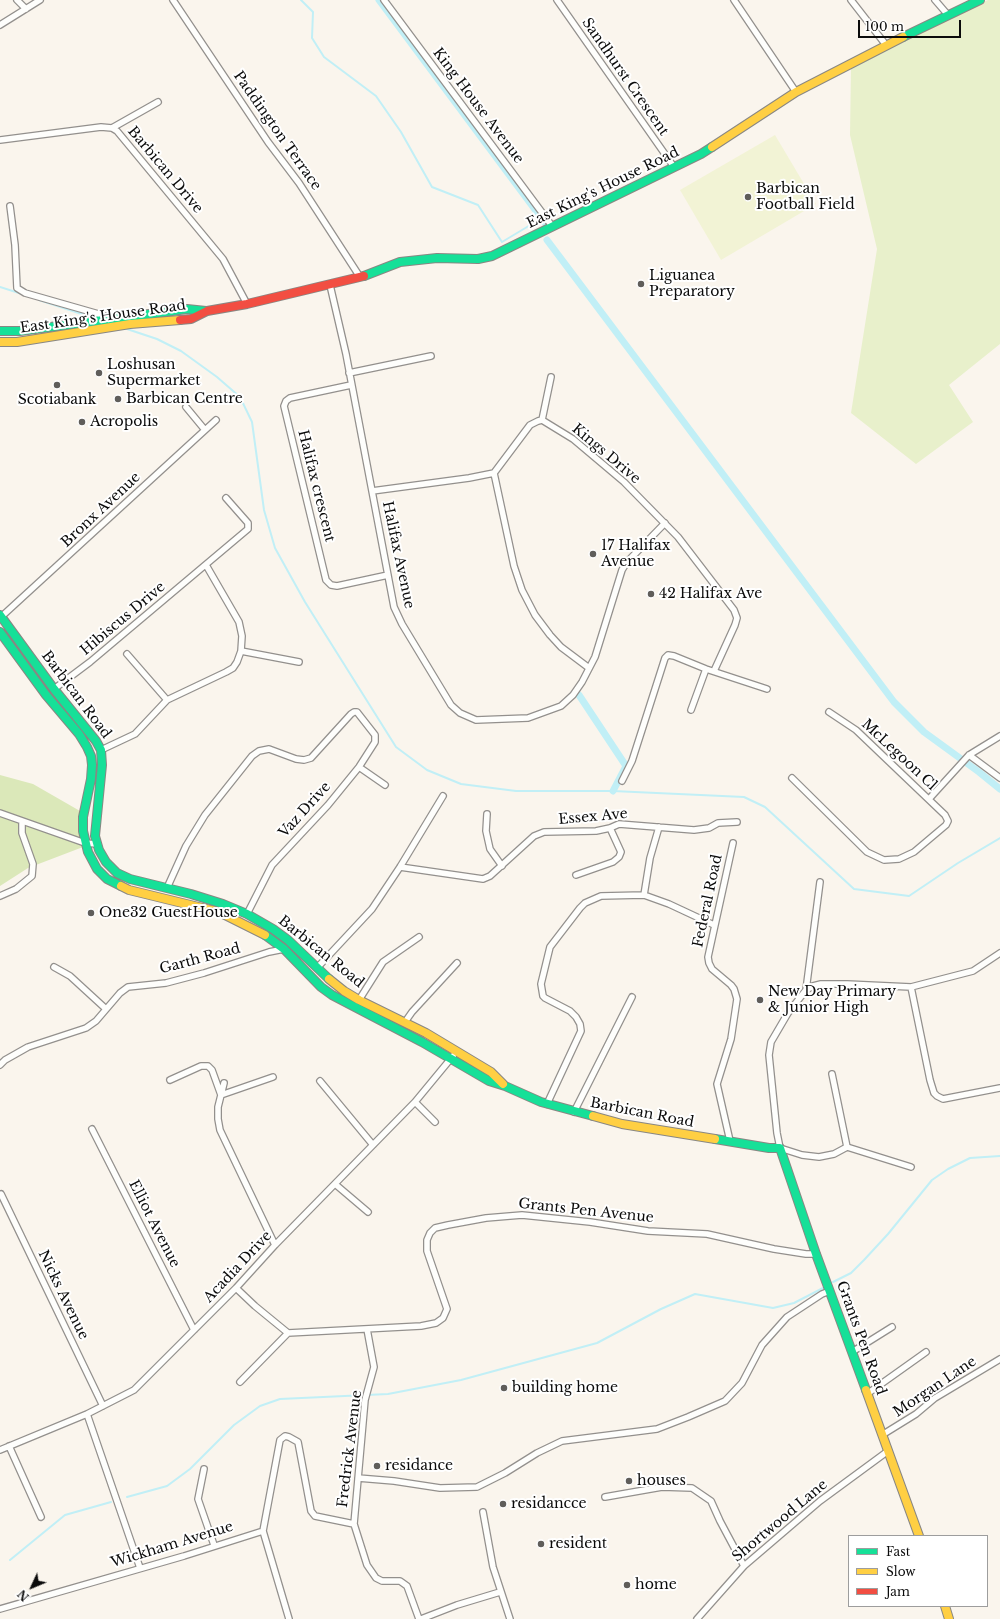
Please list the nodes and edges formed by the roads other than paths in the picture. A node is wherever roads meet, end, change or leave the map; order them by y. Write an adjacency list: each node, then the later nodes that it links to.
1 (17, 0): 10 (street)
2 (40, 0): 10 (street)
3 (173, 0): 21 (street, Paddington Terrace)
4 (384, 0): 20 (street, King House Avenue)
5 (557, 0): 18 (street, Sandhurst Crescent)
6 (734, 0): 14 (street)
7 (850, 0): 13 (street)
8 (935, 0): 11 (street)
9 (980, 0): 11 (main road, East King's House Road)
10 (26, 9): 12 (street)
11 (948, 15): 13 (main road, East King's House Road)
12 (0, 25)
13 (886, 45): 14 (main road, East King's House Road)
14 (796, 92): 18 (main road, East King's House Road)
15 (158, 102): 16 (street)
16 (112, 128): 17 (street, Barbican Drive); 23 (street, Barbican Drive)
17 (0, 140)
18 (674, 167): 20 (main road, East King's House Road)
19 (10, 206): 25 (street)
20 (552, 226): 21 (main road, East King's House Road)
21 (360, 277): 22 (main road, East King's House Road)
22 (330, 285): 23 (main road, East King's House Road); 29 (street, Halifax Avenue)
23 (247, 304): 24 (main road, East King's House Road)
24 (207, 311): 25 (main road, East King's House Road); 27 (main road, East King's House Road)
25 (110, 318): 26 (main road, East King's House Road)
26 (0, 331)
27 (0, 342)
28 (431, 356): 29 (street)
29 (349, 373): 31 (street, Halifax Avenue)
30 (551, 377): 34 (street)
31 (351, 385): 37 (street, Halifax Avenue); 41 (street, Halifax crescent)
32 (186, 407): 35 (street)
33 (216, 420): 35 (street, Bronx Avenue)
34 (542, 420): 36 (street); 39 (street, Kings Drive)
35 (205, 430): 42 (street, Bronx Avenue)
36 (494, 473): 37 (street); 47 (street)
37 (372, 491): 41 (street, Halifax Avenue)
38 (226, 498): 40 (street, Hibiscus Drive)
39 (665, 523): 47 (street, Halifax Avenue); 49 (street, Kings Drive)
40 (206, 565): 44 (street); 50 (street, Hibiscus Drive)
41 (388, 575): 47 (street, Halifax Avenue)
42 (1, 616): 50 (main road, Barbican Road)
43 (0, 632): 71 (main road, Barbican Road)
44 (241, 651): 46 (street); 52 (street)
45 (127, 654): 52 (street)
46 (299, 662)
47 (589, 668)
48 (706, 669): 49 (street); 53 (street); 61 (street)
49 (714, 671): 51 (street)
50 (54, 689): 56 (main road, Barbican Road)
51 (767, 689)
52 (167, 700): 56 (street)
53 (691, 710)
54 (829, 712): 64 (street, McLegoon Cl)
55 (1000, 736): 57 (street)
56 (101, 750): 73 (main road, Barbican Road)
57 (969, 755): 60 (street); 64 (street)
58 (359, 766): 62 (street); 78 (street, Vaz Drive); 81 (street, Vaz Drive)
59 (792, 778): 64 (street, McLegoon Cl)
60 (1000, 778)
61 (622, 781)
62 (385, 785)
63 (443, 796): 75 (street)
64 (928, 799)
65 (0, 813): 67 (street)
66 (487, 814): 74 (street)
67 (22, 820): 71 (street); 80 (street)
68 (737, 822): 69 (street, Essex Ave)
69 (659, 827): 70 (street, Essex Ave); 79 (street)
70 (610, 828): 74 (street, Essex Ave); 76 (street)
71 (85, 843): 73 (street); 84 (main road, Barbican Road)
72 (733, 843): 82 (street, Federal Road)
73 (97, 844): 78 (main road, Barbican Road)
74 (502, 866): 75 (street, Essex Ave)
75 (400, 867): 88 (street)
76 (576, 875)
77 (820, 882): 90 (street)
78 (166, 888): 81 (main road, Barbican Road)
79 (644, 895): 82 (street); 107 (street)
80 (0, 896)
81 (247, 914): 88 (main road, Barbican Road)
82 (714, 925): 111 (street, Federal Road)
83 (419, 937): 92 (street)
84 (284, 949): 93 (street, Garth Road); 96 (main road, Barbican Road)
85 (1000, 953): 89 (street)
86 (457, 963): 94 (street)
87 (54, 967): 93 (street)
88 (318, 968): 92 (main road, Barbican Road)
89 (911, 987): 90 (street); 104 (street)
90 (806, 990): 114 (street)
91 (632, 997): 108 (street)
92 (359, 1000): 94 (main road, Barbican Road)
93 (106, 1008): 97 (street, Garth Road)
94 (406, 1022): 95 (main road, Barbican Road)
95 (457, 1051): 96 (street, Acadia Drive); 103 (main road, Barbican Road)
96 (452, 1059): 103 (main road, Barbican Road); 106 (street, Acadia Drive)
97 (0, 1066)
98 (832, 1074): 113 (street)
99 (273, 1077): 105 (street)
100 (170, 1080): 105 (street)
101 (320, 1081): 112 (street)
102 (224, 1082): 105 (street)
103 (505, 1086): 107 (main road, Barbican Road)
104 (1000, 1088)
105 (221, 1095): 119 (street)
106 (415, 1102): 109 (street); 112 (street, Acadia Drive)
107 (547, 1104): 108 (main road, Barbican Road)
108 (574, 1112): 111 (main road, Barbican Road)
109 (435, 1122)
110 (92, 1129): 125 (street, Elliot Avenue)
111 (730, 1142): 114 (main road, Barbican Road)
112 (373, 1145): 116 (street, Acadia Drive)
113 (848, 1147): 114 (street); 115 (street)
114 (780, 1148): 120 (main road, Grants Pen Road)
115 (911, 1168)
116 (335, 1184): 118 (street); 119 (street, Acadia Drive)
117 (1, 1194): 132 (street, Nicks Avenue)
118 (368, 1212)
119 (275, 1245): 121 (street, Acadia Drive)
120 (816, 1254): 122 (main road, Grants Pen Road); 124 (street, Grants Pen Avenue)
121 (236, 1288): 125 (street, Acadia Drive); 126 (street)
122 (830, 1291): 127 (main road, Grants Pen Road); 139 (street)
123 (892, 1327): 127 (street)
124 (367, 1329): 126 (street, Grants Pen Avenue); 139 (street, Fredrick Avenue)
125 (194, 1330): 132 (street, Acadia Drive)
126 (288, 1333): 130 (street)
127 (852, 1352): 131 (main road, Grants Pen Road)
128 (926, 1352): 131 (street)
129 (1000, 1358): 134 (street, Morgan Lane)
130 (240, 1382)
131 (867, 1394): 134 (main road, Grants Pen Road)
132 (103, 1406): 133 (street, Acadia Drive)
133 (87, 1414): 135 (street, Acadia Drive); 148 (street)
134 (882, 1435): 137 (main road, Grants Pen Road)
135 (9, 1446): 136 (street, Acadia Drive); 142 (street)
136 (0, 1450)
137 (888, 1451): 145 (main road, Grants Pen Road); 147 (street, Shortwood Lane)
138 (204, 1468): 146 (street)
139 (358, 1478): 143 (street, Fredrick Avenue)
140 (605, 1497): 147 (street)
141 (483, 1512): 149 (street)
142 (41, 1517)
143 (354, 1524): 144 (street); 153 (street)
144 (263, 1531): 146 (street, Wickham Avenue); 152 (street)
145 (919, 1535)
146 (214, 1546): 148 (street, Wickham Avenue)
147 (744, 1566): 155 (street, Shortwood Lane)
148 (140, 1568): 151 (street, Wickham Avenue)
149 (500, 1592): 153 (street); 154 (street)
150 (945, 1607): 156 (main road)
151 (0, 1609)
152 (289, 1619)
153 (420, 1619)
154 (510, 1619)
155 (697, 1619)
156 (949, 1619)

